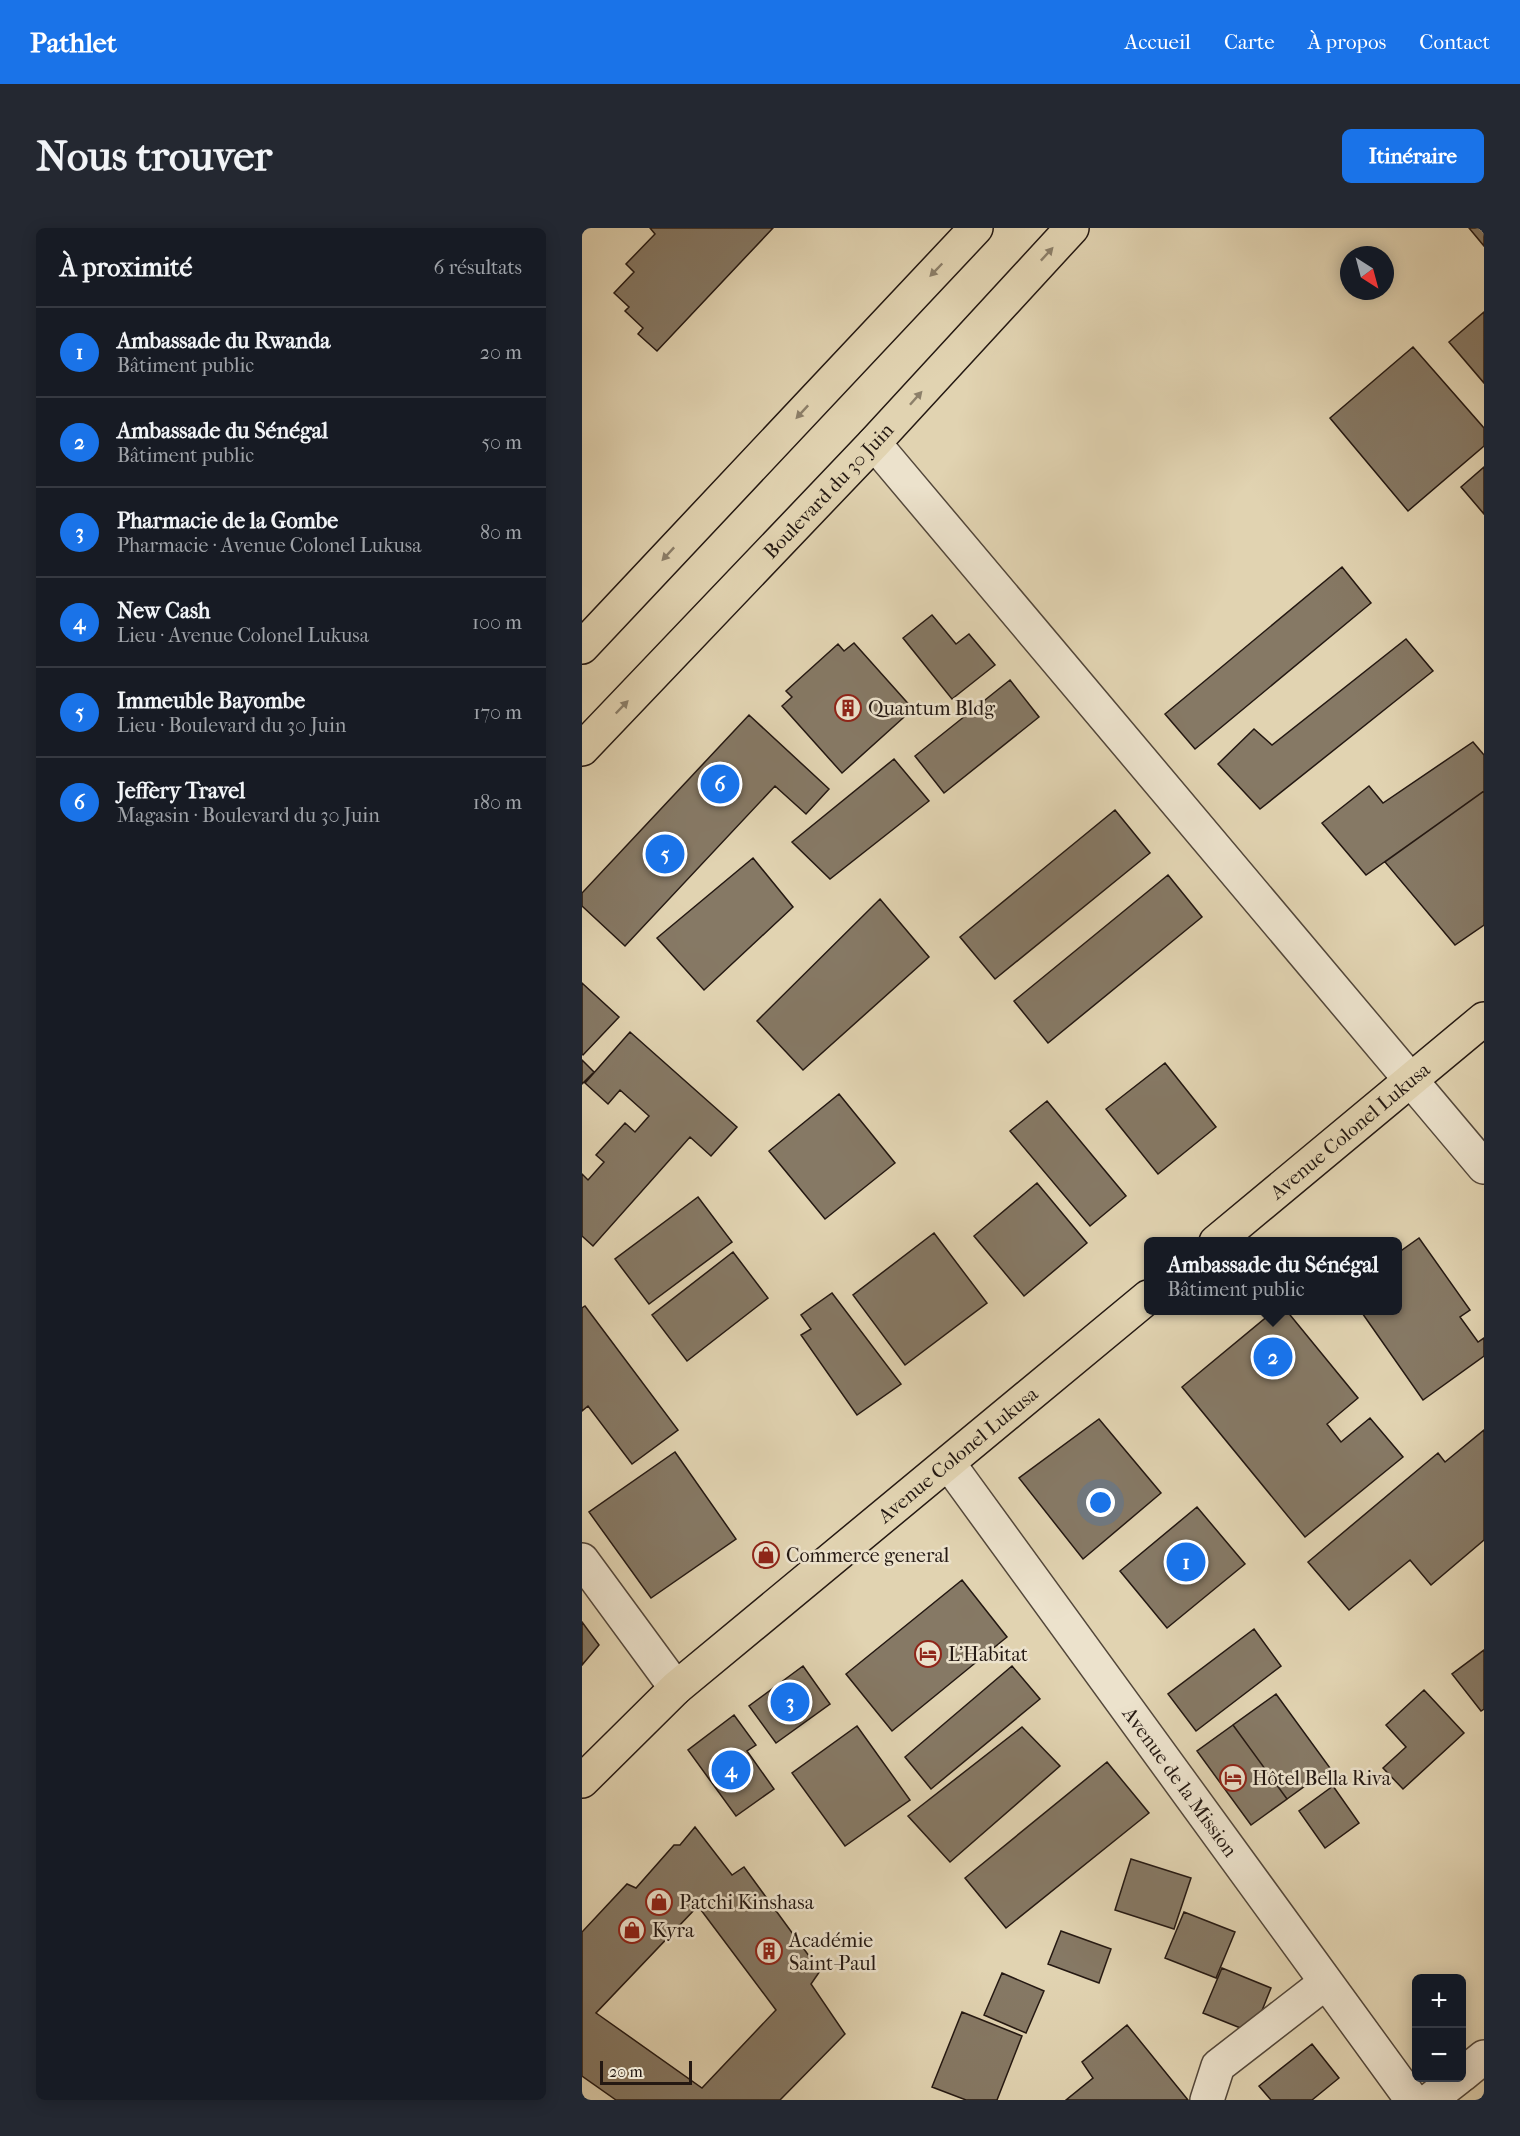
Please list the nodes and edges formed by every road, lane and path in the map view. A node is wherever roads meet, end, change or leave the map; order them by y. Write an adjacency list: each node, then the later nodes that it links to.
1 (976, 228): 4 (main road, one-way to 4)
2 (1072, 228): 3 (main road, Boulevard du 30 Juin, one-way to 2)
3 (874, 443): 5 (main road, Boulevard du 30 Juin, one-way to 3); 7 (street)
4 (582, 647)
5 (582, 749)
6 (1484, 1019): 7 (main road, Avenue Colonel Lukusa)
7 (1410, 1079): 8 (street); 9 (main road, Avenue Colonel Lukusa)
8 (1484, 1167)
9 (1222, 1237)
10 (1144, 1302): 11 (main road, Avenue Colonel Lukusa)
11 (949, 1464): 13 (main road, Avenue Colonel Lukusa); 15 (street, Avenue de la Mission)
12 (582, 1560): 13 (street)
13 (676, 1688): 14 (main road, Avenue Colonel Lukusa)
14 (582, 1781)
15 (1325, 1983): 19 (street); 20 (street, Avenue de la Mission)
16 (1484, 2057): 17 (street)
17 (1466, 2071)
18 (1452, 2082): 21 (street)
19 (1207, 2100)
20 (1412, 2100)
21 (1430, 2100)

